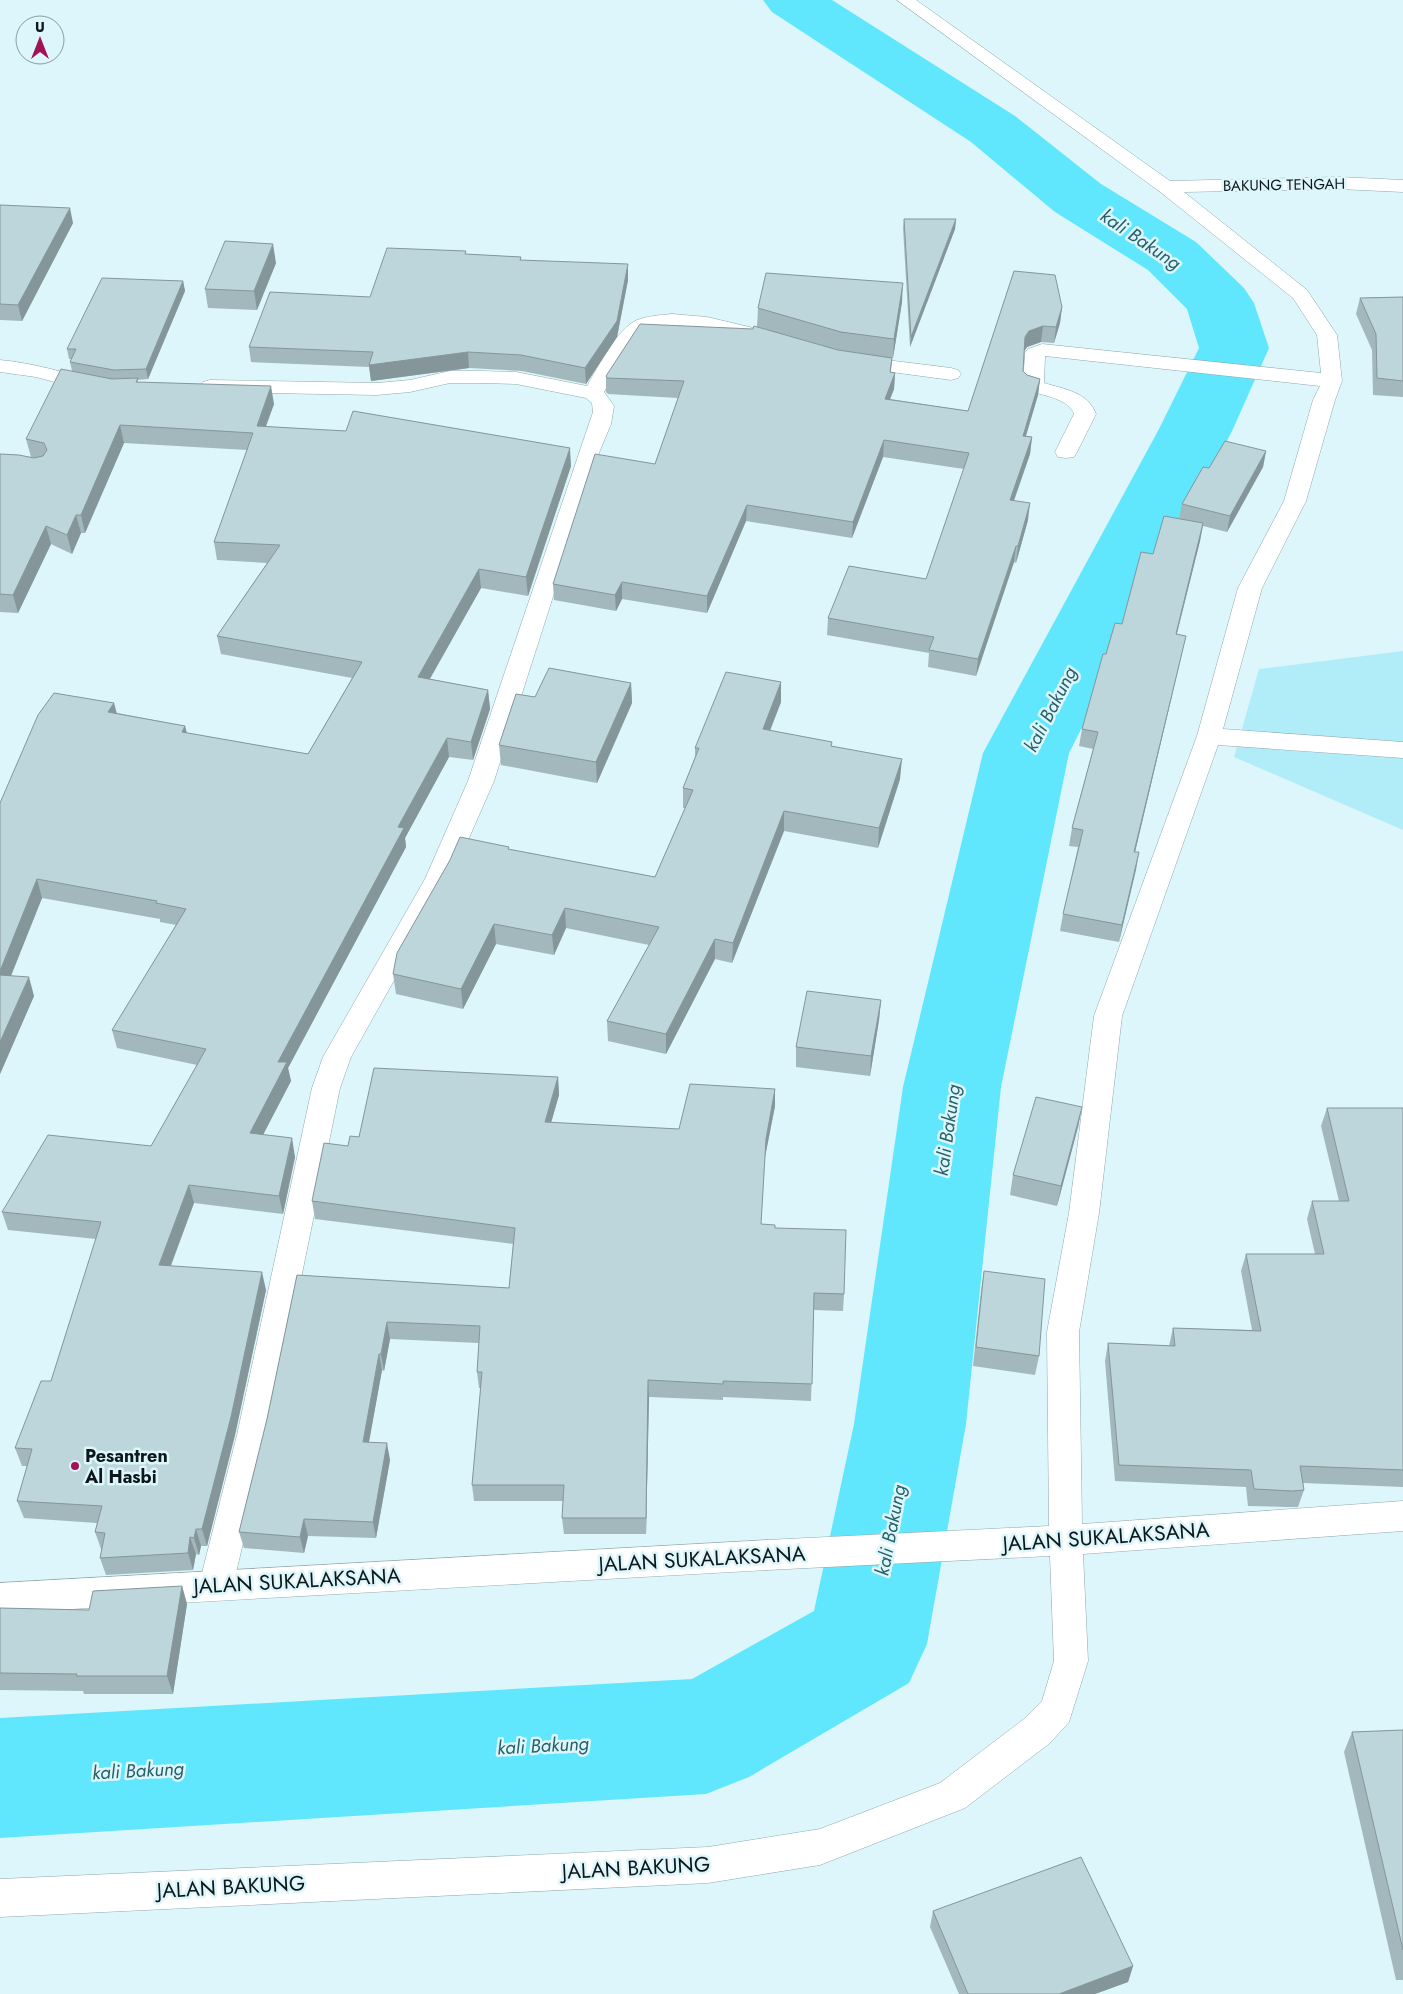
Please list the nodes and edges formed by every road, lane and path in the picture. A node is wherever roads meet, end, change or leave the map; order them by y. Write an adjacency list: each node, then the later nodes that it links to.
1 (905, 0): 3 (street)
2 (1403, 186): 3 (street, BAKUNG TENGAH)
3 (1166, 187): 8 (street)
4 (791, 344): 11 (street)
5 (838, 359): 7 (street)
6 (0, 366): 10 (street)
7 (951, 374)
8 (1332, 380): 12 (street); 13 (street, JALAN BAKUNG)
9 (190, 387): 11 (street)
10 (117, 389)
11 (593, 393): 17 (street)
12 (1066, 452)
13 (1208, 736): 14 (street); 16 (street, JALAN BAKUNG)
14 (1403, 750)
15 (1403, 1516): 16 (street, JALAN SUKALAKSANA)
16 (1066, 1540): 17 (street, JALAN SUKALAKSANA); 19 (street, JALAN BAKUNG)
17 (216, 1585): 18 (street, JALAN SUKALAKSANA)
18 (0, 1598)
19 (0, 1898)

